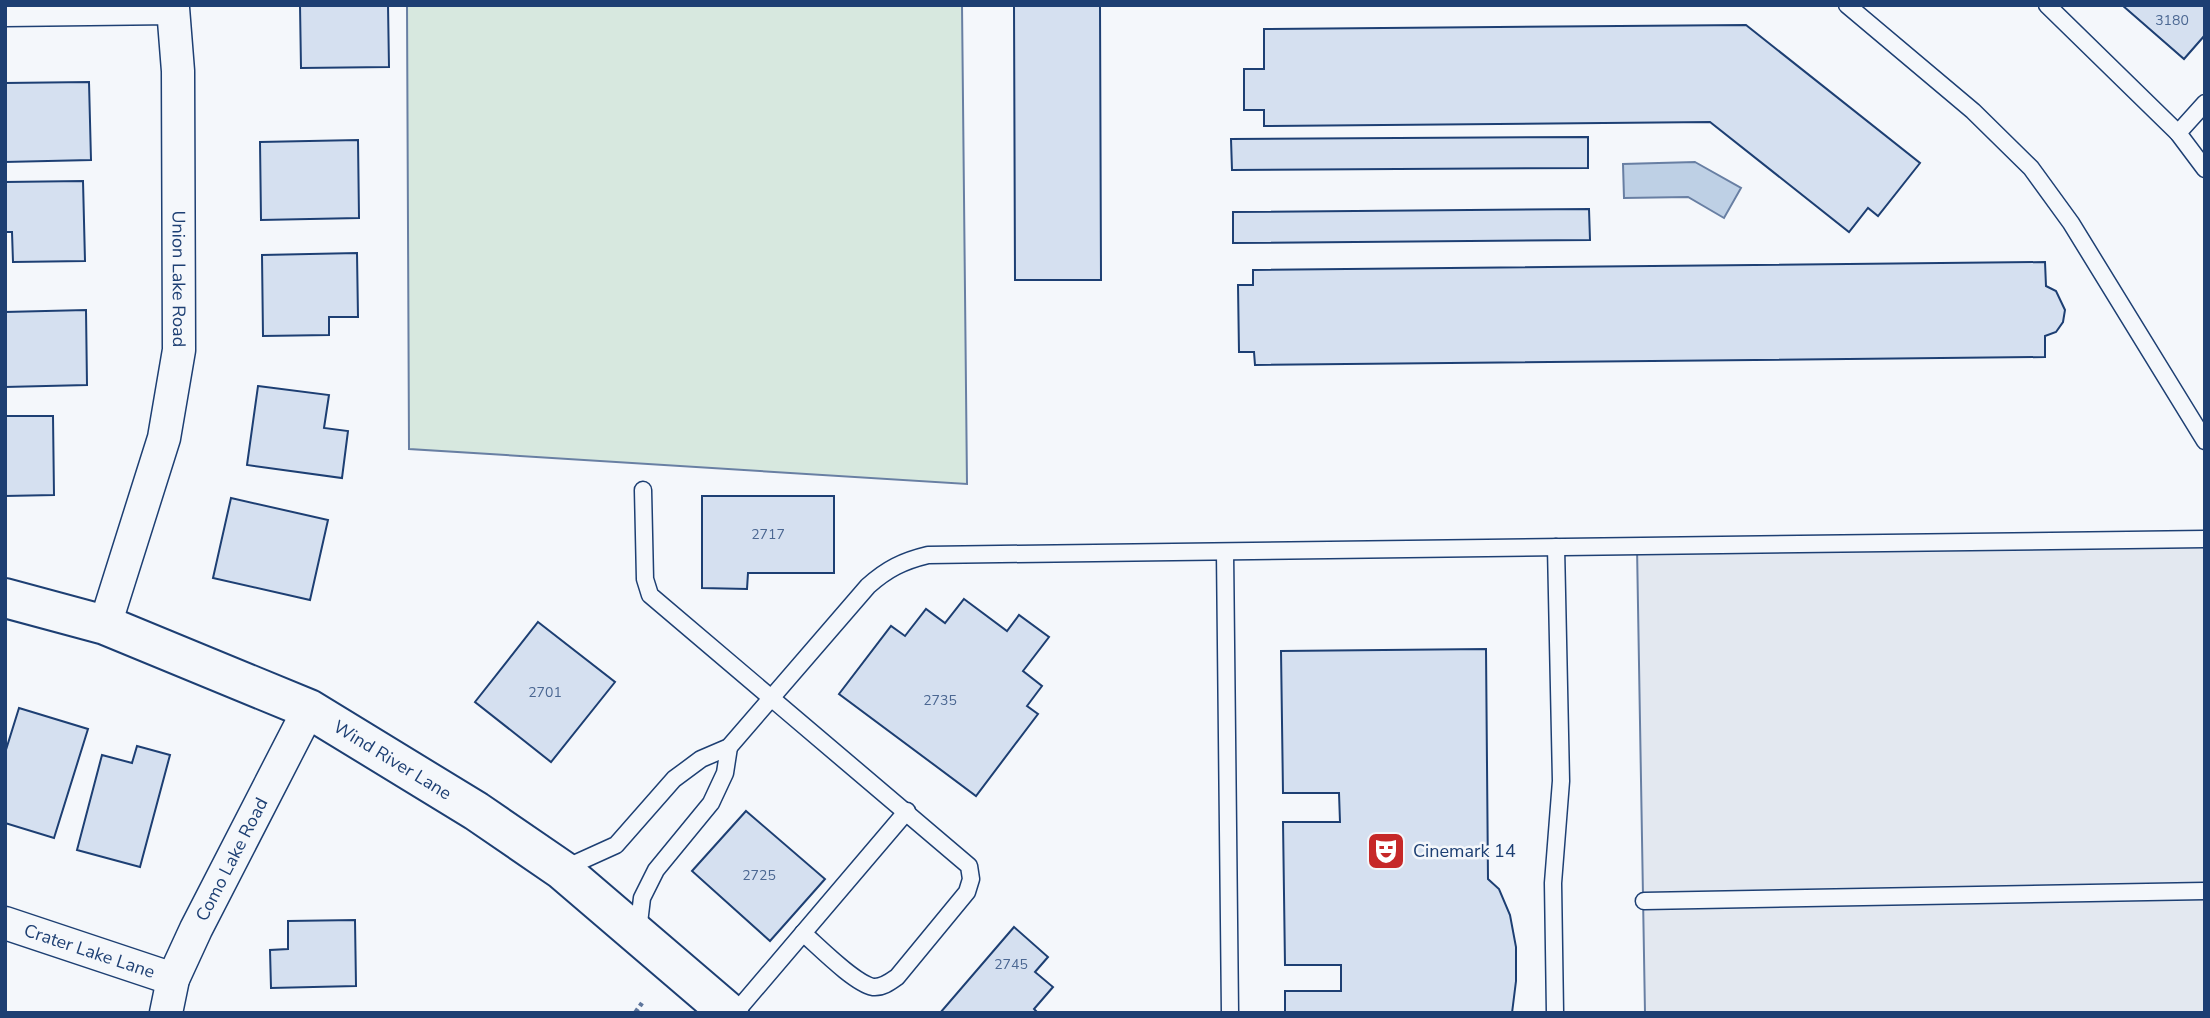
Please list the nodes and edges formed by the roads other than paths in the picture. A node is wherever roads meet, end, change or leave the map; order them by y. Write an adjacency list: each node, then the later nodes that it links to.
1 (1847, 5): 7 (lane)
2 (2046, 5): 5 (lane)
3 (5, 10): 13 (street, Union Lake Road)
4 (2205, 103): 5 (lane)
5 (2178, 133): 6 (lane)
6 (2205, 169)
7 (2205, 440)
8 (642, 490): 14 (lane)
9 (2205, 539): 10 (lane)
10 (1556, 547): 11 (lane); 29 (lane)
11 (1225, 552): 14 (lane); 28 (lane)
12 (5, 597): 13 (street, Wind River Lane)
13 (105, 625): 15 (street, Wind River Lane)
14 (773, 699): 16 (lane); 17 (lane)
15 (309, 709): 18 (street, Wind River Lane); 24 (street, Como Lake Road)
16 (729, 747): 18 (lane); 22 (lane)
17 (906, 811): 23 (lane); 23 (lane)
18 (562, 870): 22 (street, Wind River Lane)
19 (2205, 891): 20 (lane)
20 (1644, 901)
21 (5, 923): 24 (street, Crater Lake Lane)
22 (638, 932): 26 (street, Wind River Lane)
23 (803, 933): 27 (lane)
24 (173, 979): 25 (street, Como Lake Road)
25 (166, 1013)
26 (729, 1013)
27 (735, 1013)
28 (1230, 1013)
29 (1555, 1013)

